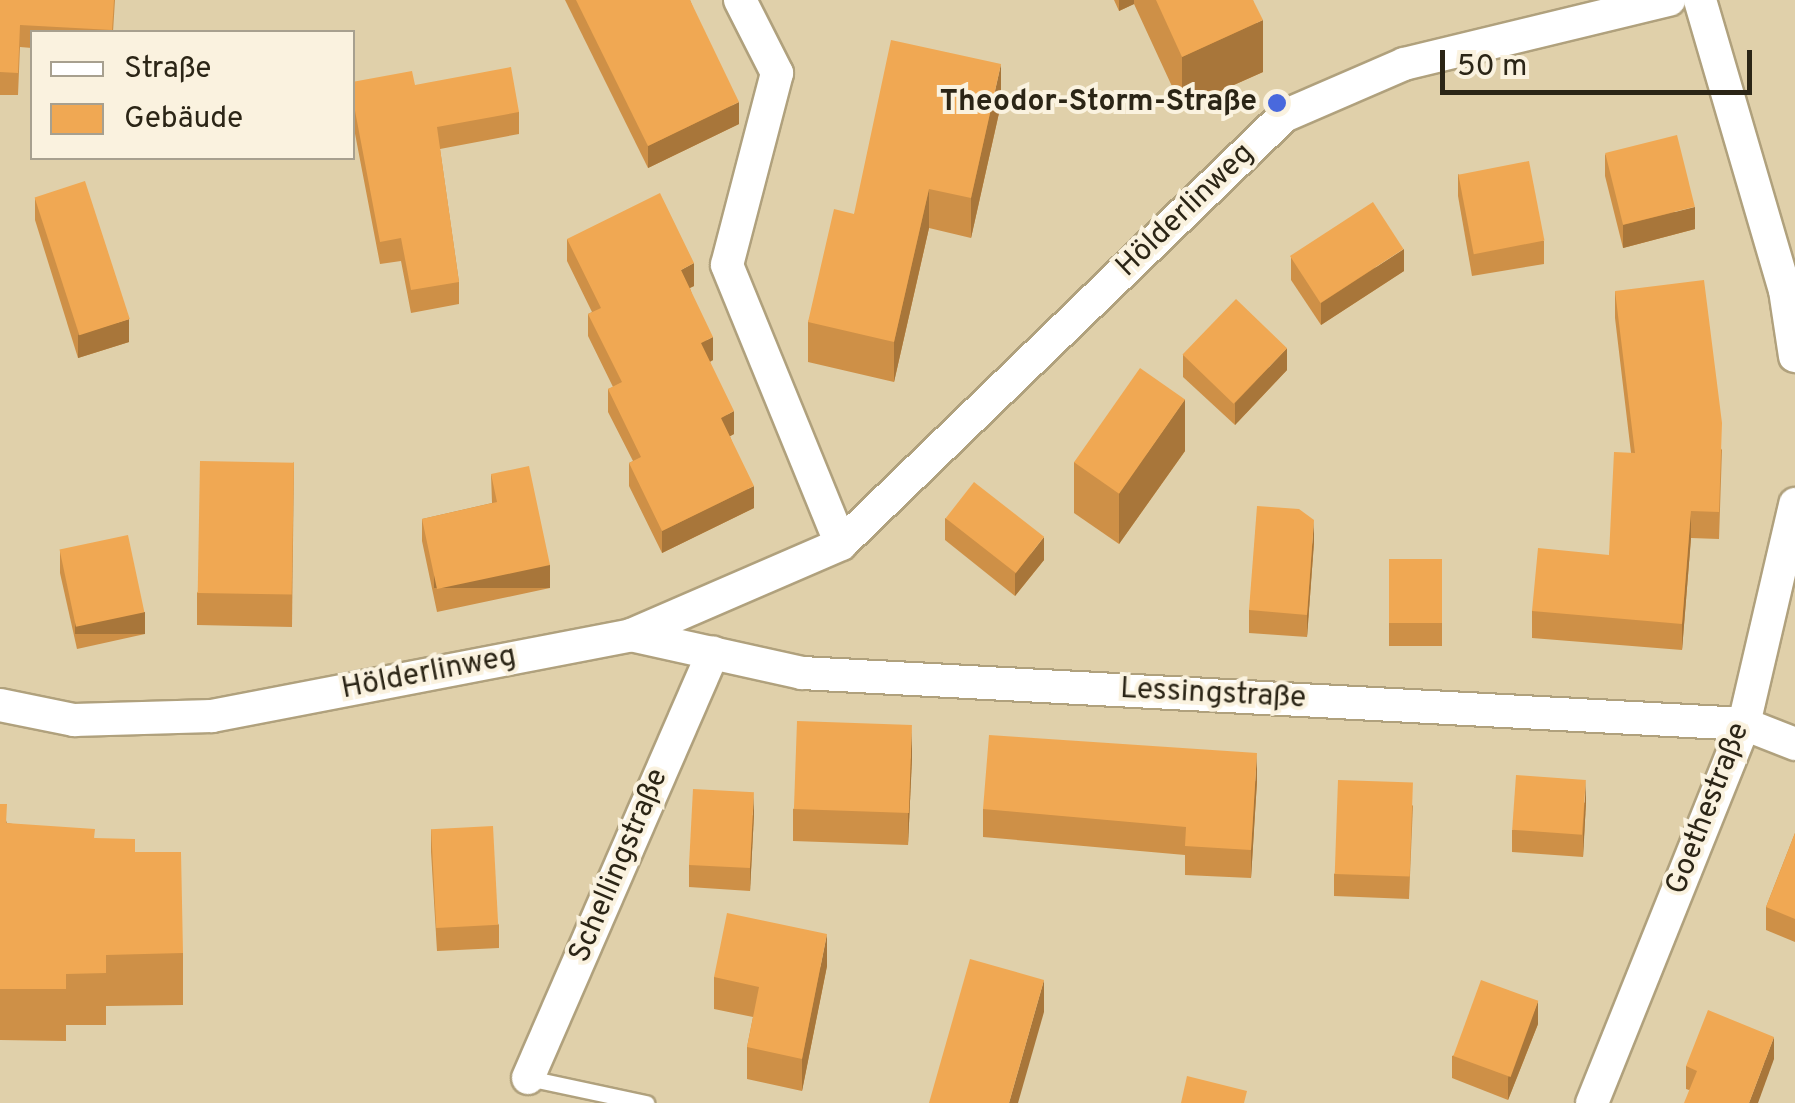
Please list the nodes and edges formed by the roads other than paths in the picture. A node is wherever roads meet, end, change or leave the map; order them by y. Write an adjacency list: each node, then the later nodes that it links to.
1 (740, 0): 6 (street)
2 (1669, 0): 6 (street, Hölderlinweg)
3 (1700, 0): 4 (street)
4 (1795, 356)
5 (1795, 504): 10 (street, Goethestraße)
6 (840, 544): 7 (street, Hölderlinweg)
7 (630, 635): 8 (street, Lessingstraße); 9 (street, Hölderlinweg)
8 (713, 653): 10 (street, Lessingstraße); 12 (street, Schellingstraße)
9 (0, 705)
10 (1744, 724): 11 (street, Lessingstraße); 14 (street, Goethestraße)
11 (1795, 744)
12 (528, 1078): 13 (lane)
13 (646, 1103)
14 (1592, 1103)

